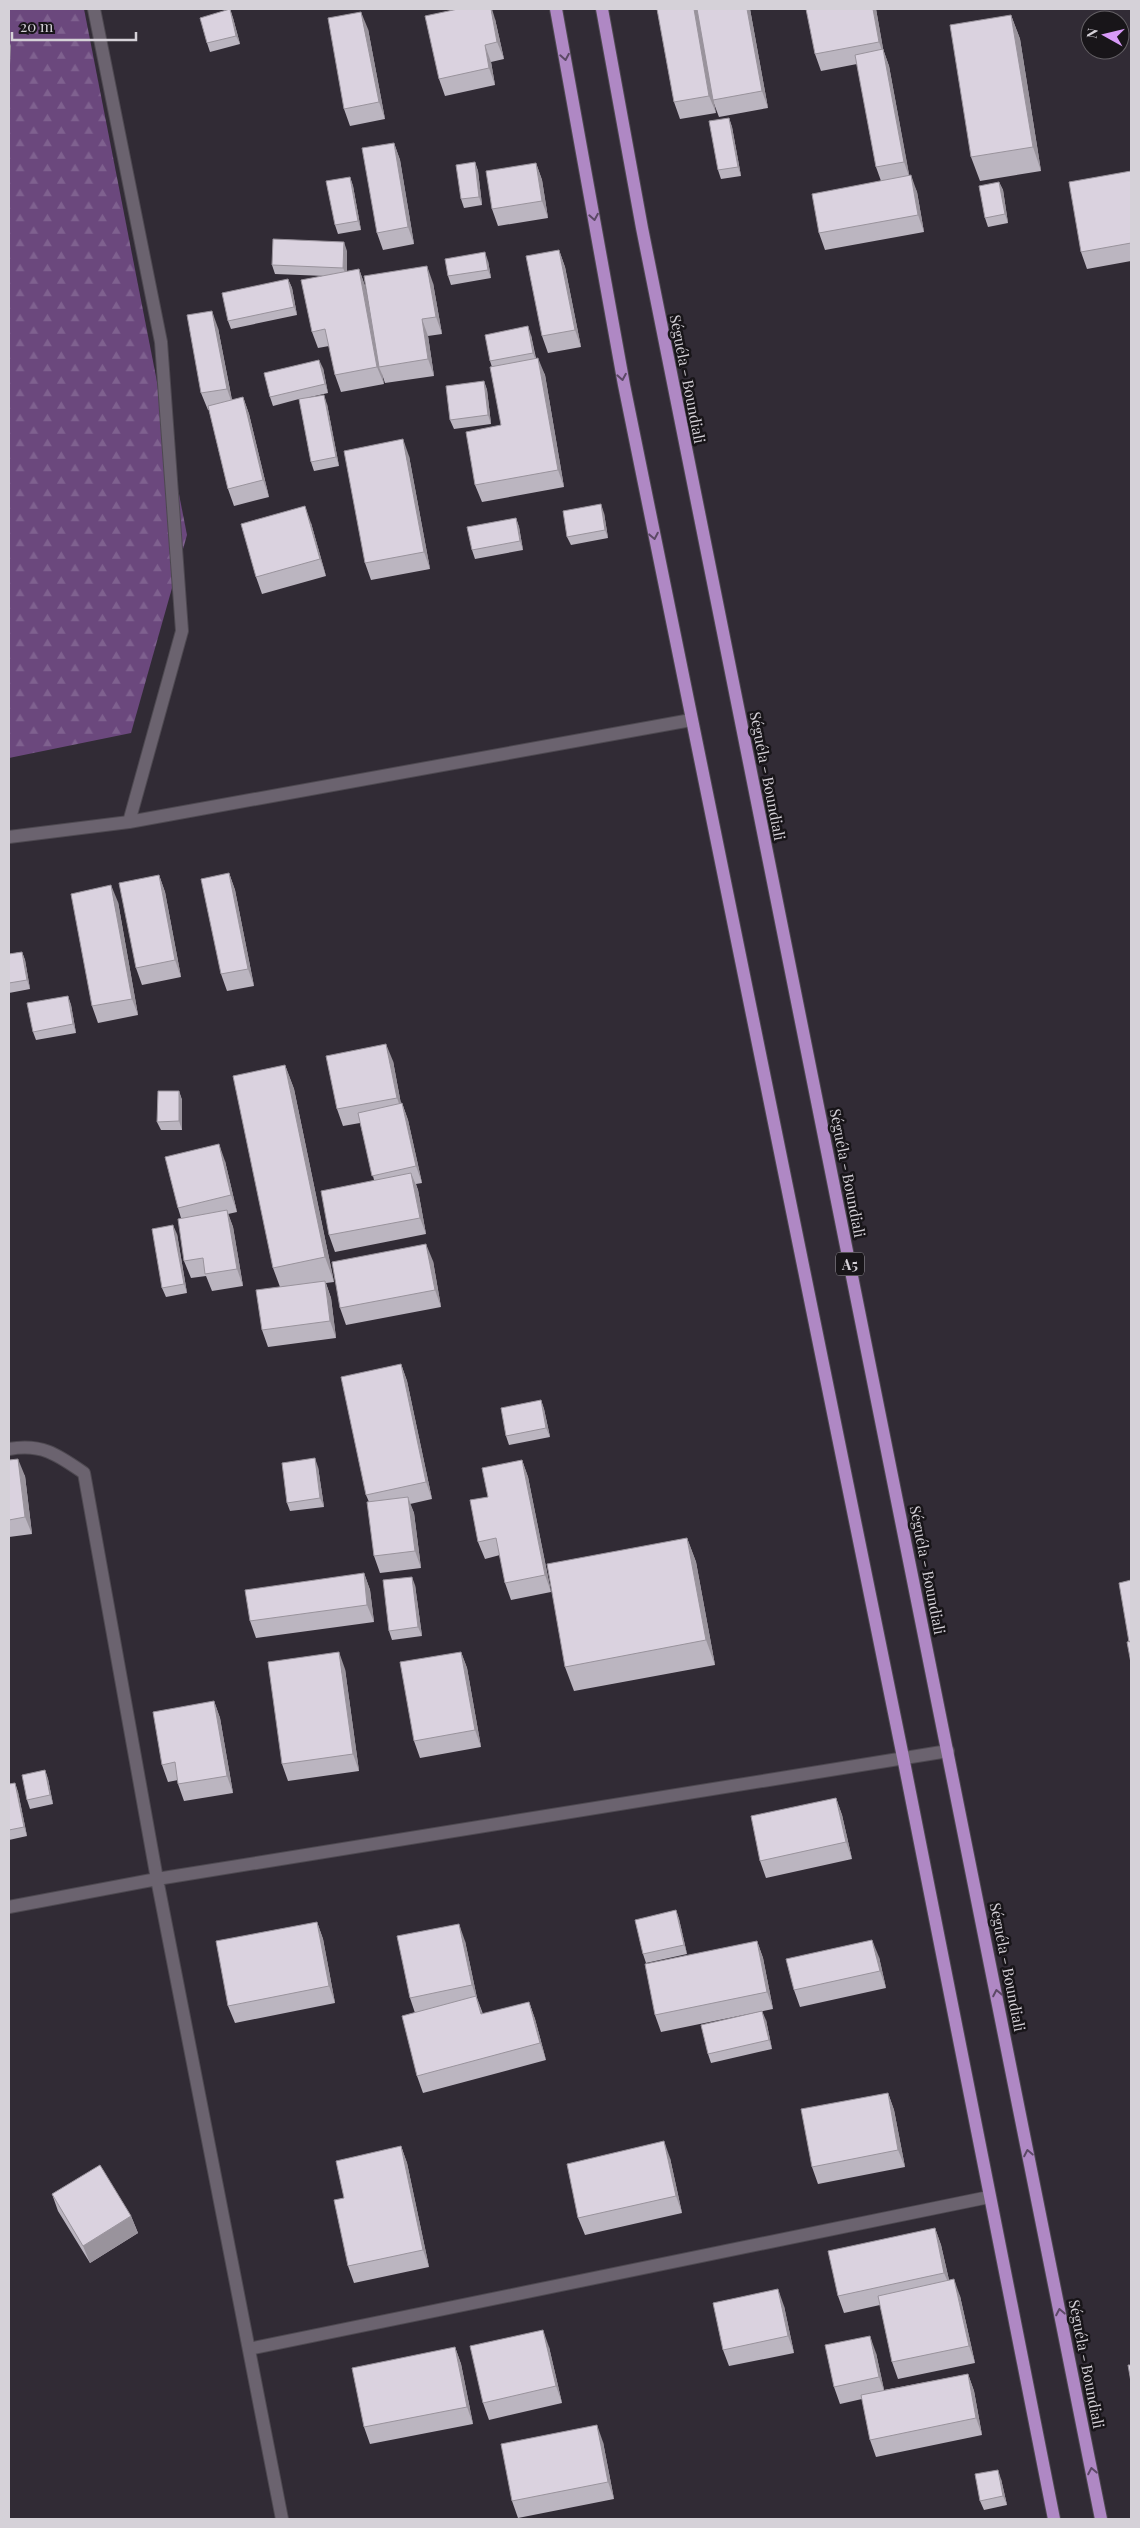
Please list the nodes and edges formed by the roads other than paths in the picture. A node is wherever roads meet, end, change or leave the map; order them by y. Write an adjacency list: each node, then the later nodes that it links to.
1 (94, 9): 5 (street)
2 (556, 9): 4 (main road, one-way to 4)
3 (602, 9): 8 (main road, Séguéla - Boundiali / A5)
4 (691, 720): 5 (street); 9 (main road)
5 (129, 822): 6 (street)
6 (9, 837)
7 (9, 1449): 10 (street)
8 (948, 1751): 9 (street); 16 (main road, Séguéla - Boundiali / A5, one-way to 8)
9 (902, 1757): 10 (street); 12 (main road)
10 (157, 1879): 11 (street); 13 (street)
11 (9, 1907)
12 (989, 2197): 13 (street); 15 (main road)
13 (249, 2349): 14 (street)
14 (282, 2519)
15 (1054, 2519)
16 (1101, 2519)

